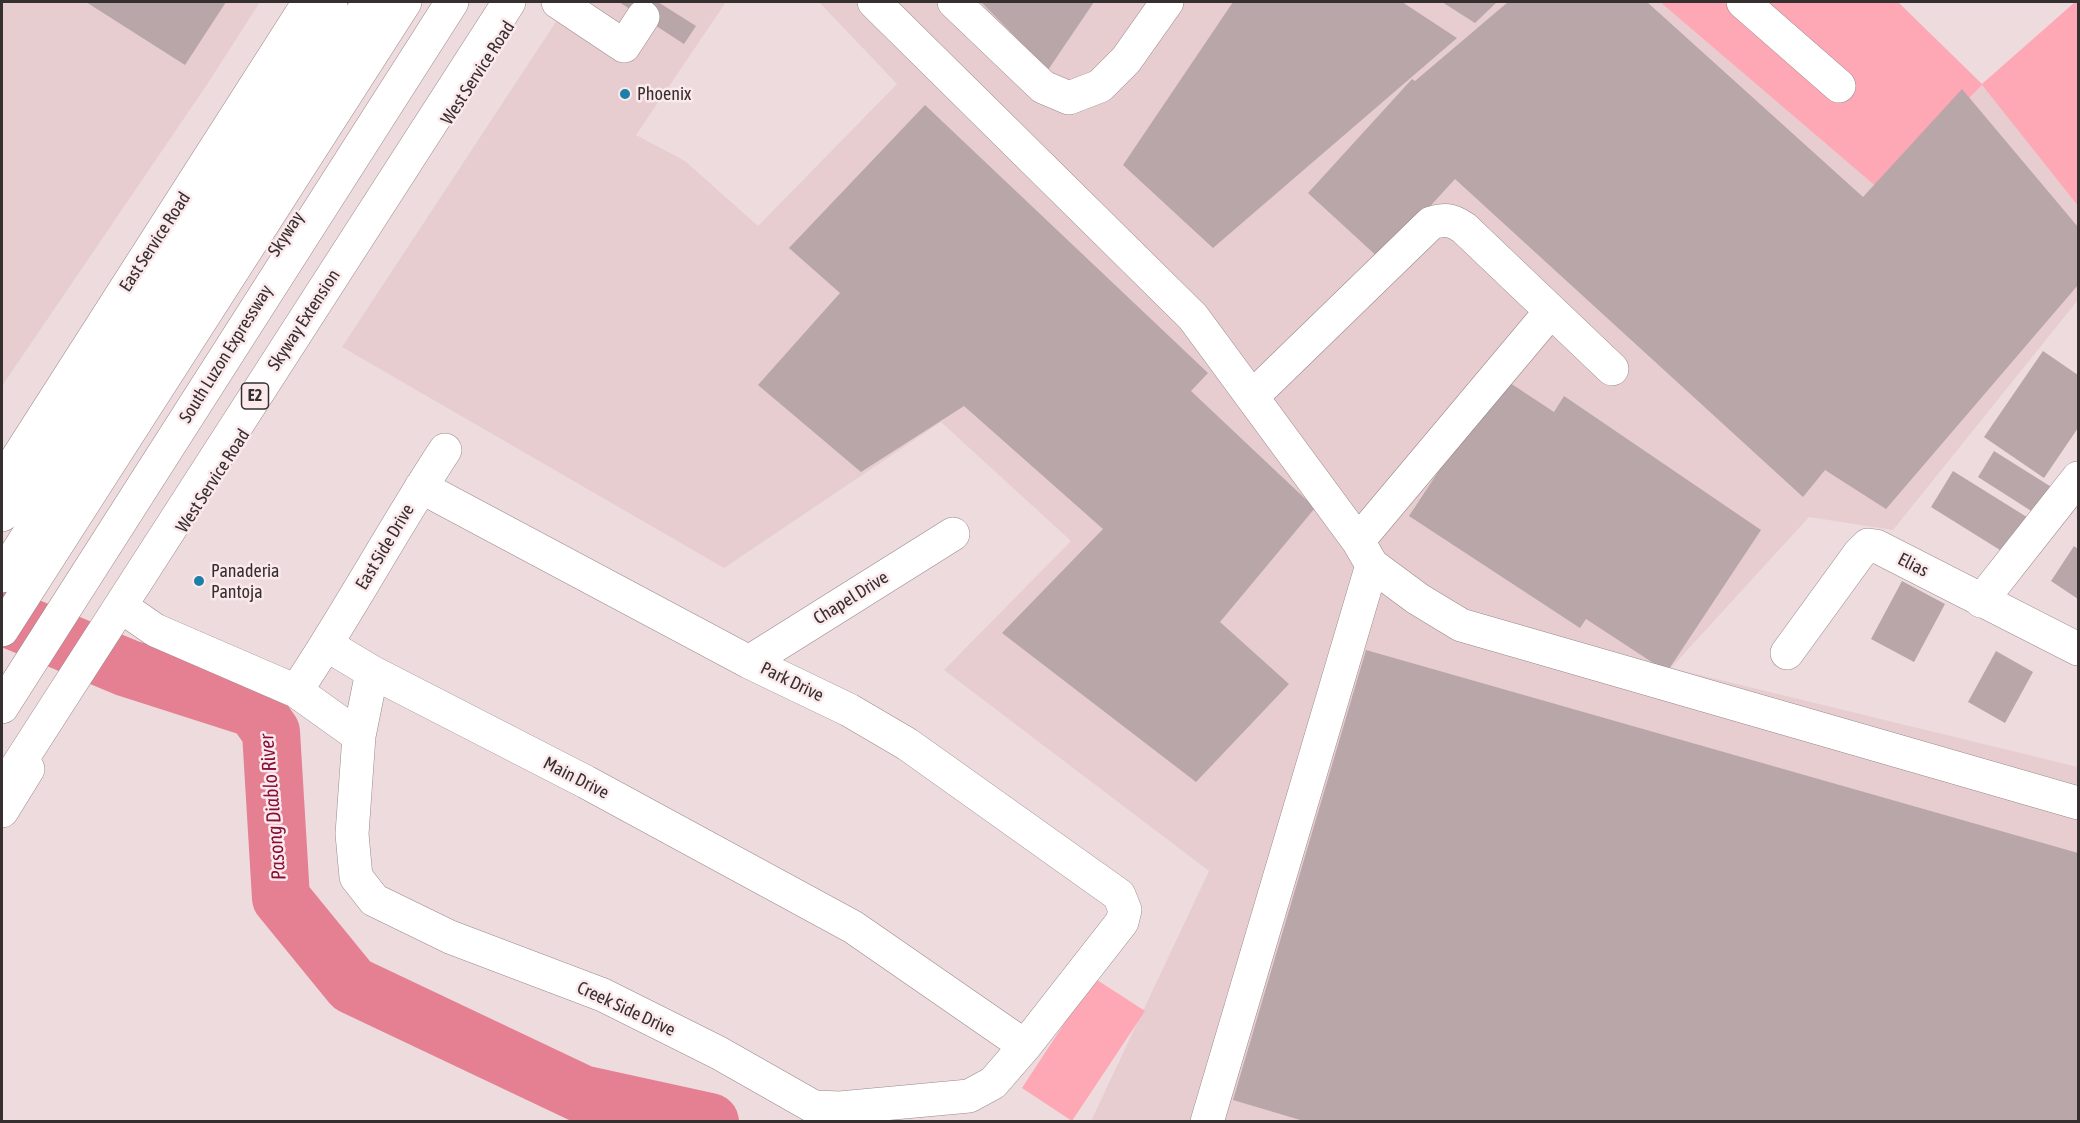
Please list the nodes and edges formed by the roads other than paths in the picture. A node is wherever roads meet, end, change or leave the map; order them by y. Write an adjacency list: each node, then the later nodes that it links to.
1 (309, 2): 21 (main road, East Service Road)
2 (330, 2): 23 (main road)
3 (369, 2): 26 (main road)
4 (405, 2): 29 (main road, Skyway)
5 (435, 2): 35 (main road, Skyway)
6 (452, 2): 37 (main road, South Luzon Expressway)
7 (509, 2): 39 (main road, Skyway Extension / E2)
8 (524, 2): 28 (main road, West Service Road)
9 (558, 2): 14 (main road)
10 (874, 2): 18 (main road)
11 (954, 2): 12 (main road)
12 (1167, 2)
13 (1743, 2): 15 (main road)
14 (643, 17)
15 (1839, 86)
16 (1551, 311): 17 (main road); 18 (main road); 25 (main road)
17 (1612, 369)
18 (1253, 396): 25 (main road)
19 (446, 450): 22 (main road, East Side Drive)
20 (2079, 478): 27 (main road)
21 (2, 482)
22 (421, 487): 30 (main road, East Side Drive); 33 (main road, Park Drive)
23 (2, 515)
24 (953, 534): 33 (main road, Chapel Drive)
25 (1365, 553): 40 (main road); 44 (main road)
26 (2, 576)
27 (1982, 601): 31 (main road, Elias); 32 (main road, Elias)
28 (122, 623): 36 (main road); 41 (main road, West Service Road)
29 (2, 630)
30 (327, 645): 34 (main road, Main Drive); 36 (main road)
31 (2079, 649)
32 (1786, 653)
33 (748, 662): 42 (main road, Park Drive)
34 (372, 672): 38 (main road, Creek Side Drive); 43 (main road, Main Drive)
35 (2, 678)
36 (296, 691): 38 (main road)
37 (2, 707)
38 (359, 736): 43 (main road, Creek Side Drive)
39 (2, 790)
40 (2079, 803)
41 (2, 811)
42 (1122, 922): 43 (main road, Creek Side Drive)
43 (1025, 1046)
44 (1207, 1122)

